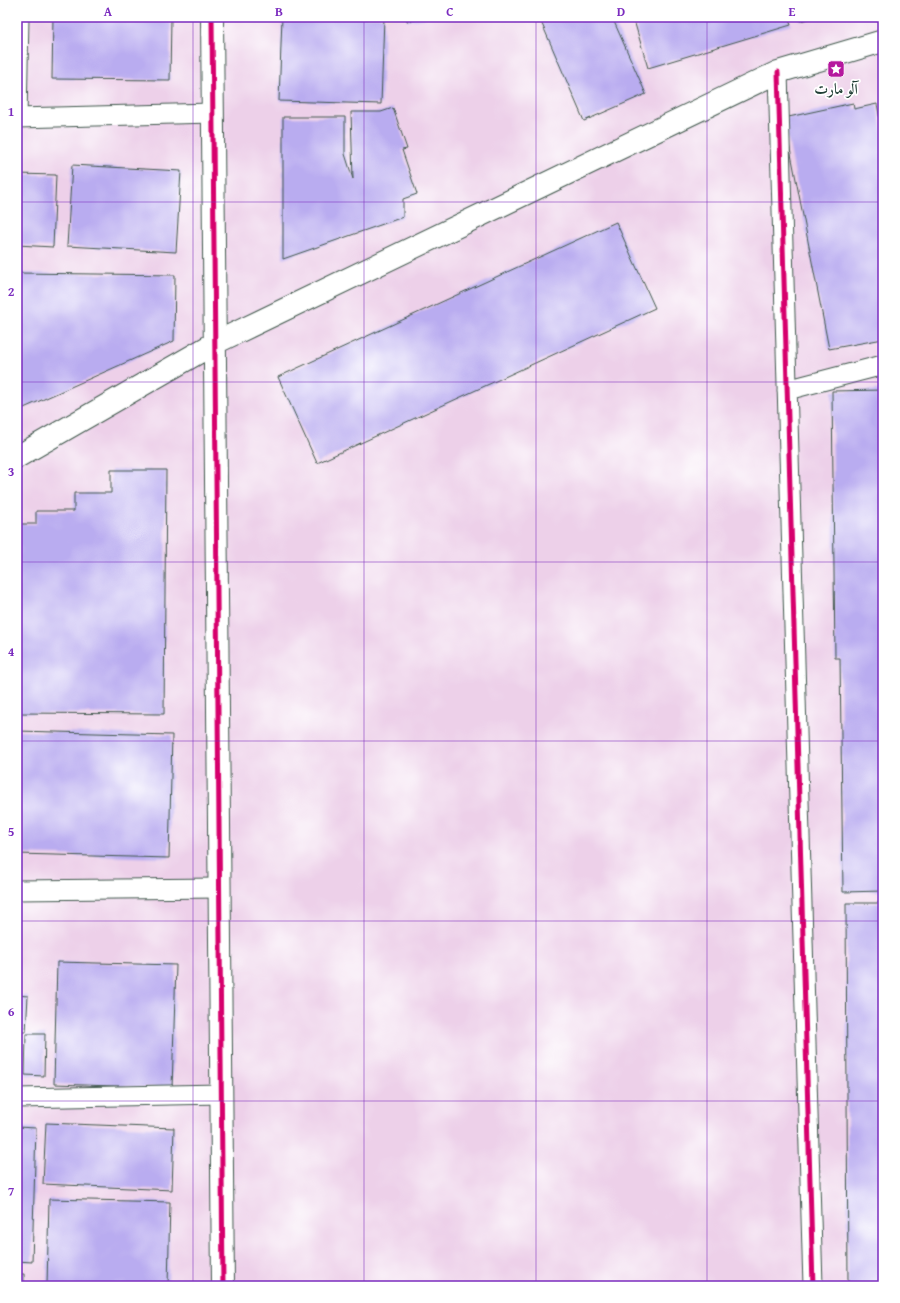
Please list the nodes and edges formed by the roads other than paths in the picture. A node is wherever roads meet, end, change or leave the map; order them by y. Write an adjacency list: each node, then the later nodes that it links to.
1 (19, 17): 5 (street)
2 (212, 17): 5 (street)
3 (883, 41): 4 (street)
4 (778, 72): 6 (street); 8 (street)
5 (213, 112): 6 (street)
6 (215, 343): 9 (street); 10 (street)
7 (883, 365): 8 (street)
8 (787, 390): 15 (street)
9 (17, 457)
10 (219, 888): 11 (street); 12 (street)
11 (17, 890)
12 (221, 1094): 13 (street); 14 (street)
13 (17, 1098)
14 (223, 1286)
15 (813, 1286)

